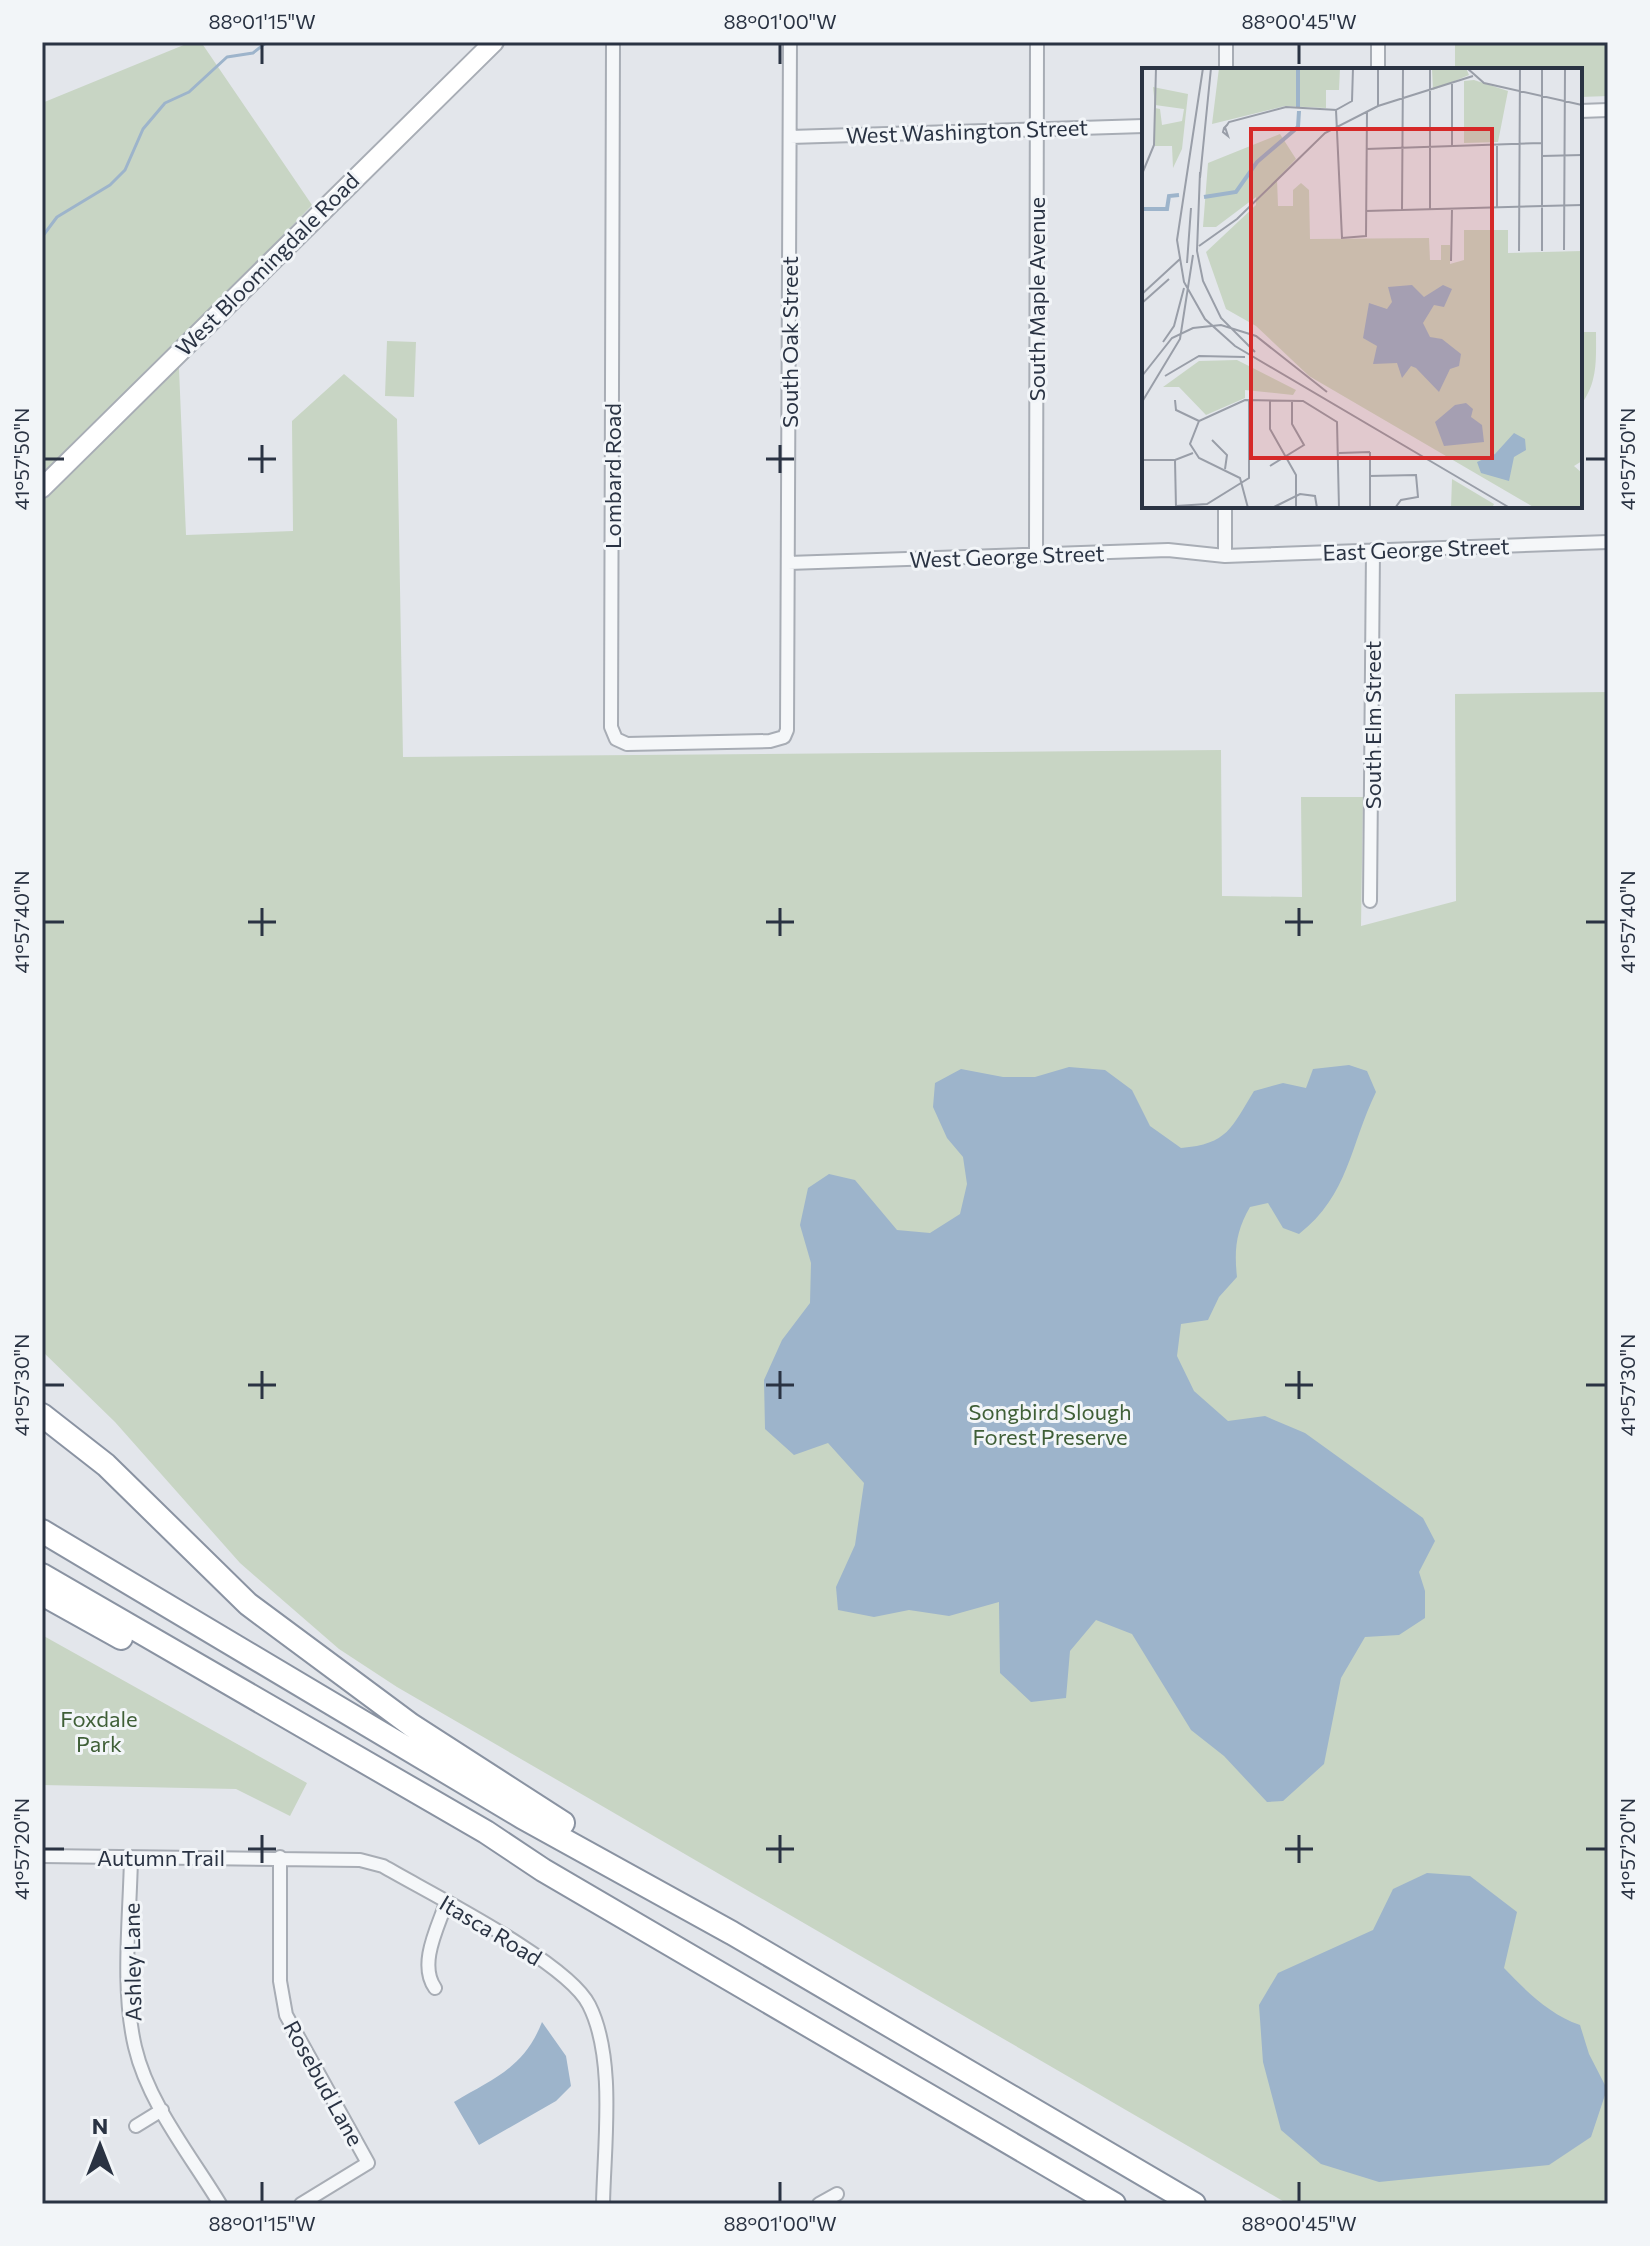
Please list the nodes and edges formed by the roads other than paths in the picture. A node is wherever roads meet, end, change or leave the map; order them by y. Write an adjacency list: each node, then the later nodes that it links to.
1 (494, 42): 14 (street, West Bloomingdale Road)
2 (613, 42): 21 (street, Lombard Road)
3 (790, 42): 13 (street, South Oak Street)
4 (1037, 42): 12 (street, South Maple Avenue)
5 (1226, 42): 7 (street)
6 (1378, 42): 8 (street)
7 (1226, 68)
8 (1378, 68)
9 (1608, 110): 10 (street)
10 (1582, 111)
11 (1142, 126): 12 (street, West Washington Street)
12 (1037, 129): 13 (street, West Washington Street); 18 (street, South Maple Avenue)
13 (790, 137): 20 (street, South Oak Street)
14 (42, 488)
15 (1225, 508): 19 (street)
16 (1608, 542): 17 (street, East George Street)
17 (1373, 550): 19 (street, East George Street); 22 (street, South Elm Street)
18 (1036, 555): 19 (street, West George Street); 20 (street, West George Street)
19 (1225, 556)
20 (788, 563): 21 (street, South Oak Street)
21 (784, 737)
22 (1370, 901)
23 (42, 1415): 32 (highway)
24 (42, 1531): 32 (highway)
25 (42, 1575): 30 (highway)
26 (42, 1594): 30 (highway)
27 (42, 1856): 28 (street, Autumn Trail)
28 (131, 1857): 29 (street, Autumn Trail); 34 (street, Ashley Lane)
29 (280, 1857): 31 (street, Itasca Road); 38 (street, Rosebud Lane)
30 (543, 1870): 41 (highway)
31 (446, 1903): 33 (street); 39 (street, Itasca Road)
32 (732, 1933): 42 (highway)
33 (435, 1988)
34 (162, 2110): 35 (street); 37 (street, Ashley Lane)
35 (136, 2126)
36 (837, 2194): 40 (street)
37 (220, 2204)
38 (301, 2204)
39 (603, 2204)
40 (819, 2204)
41 (1114, 2204)
42 (1194, 2204)

